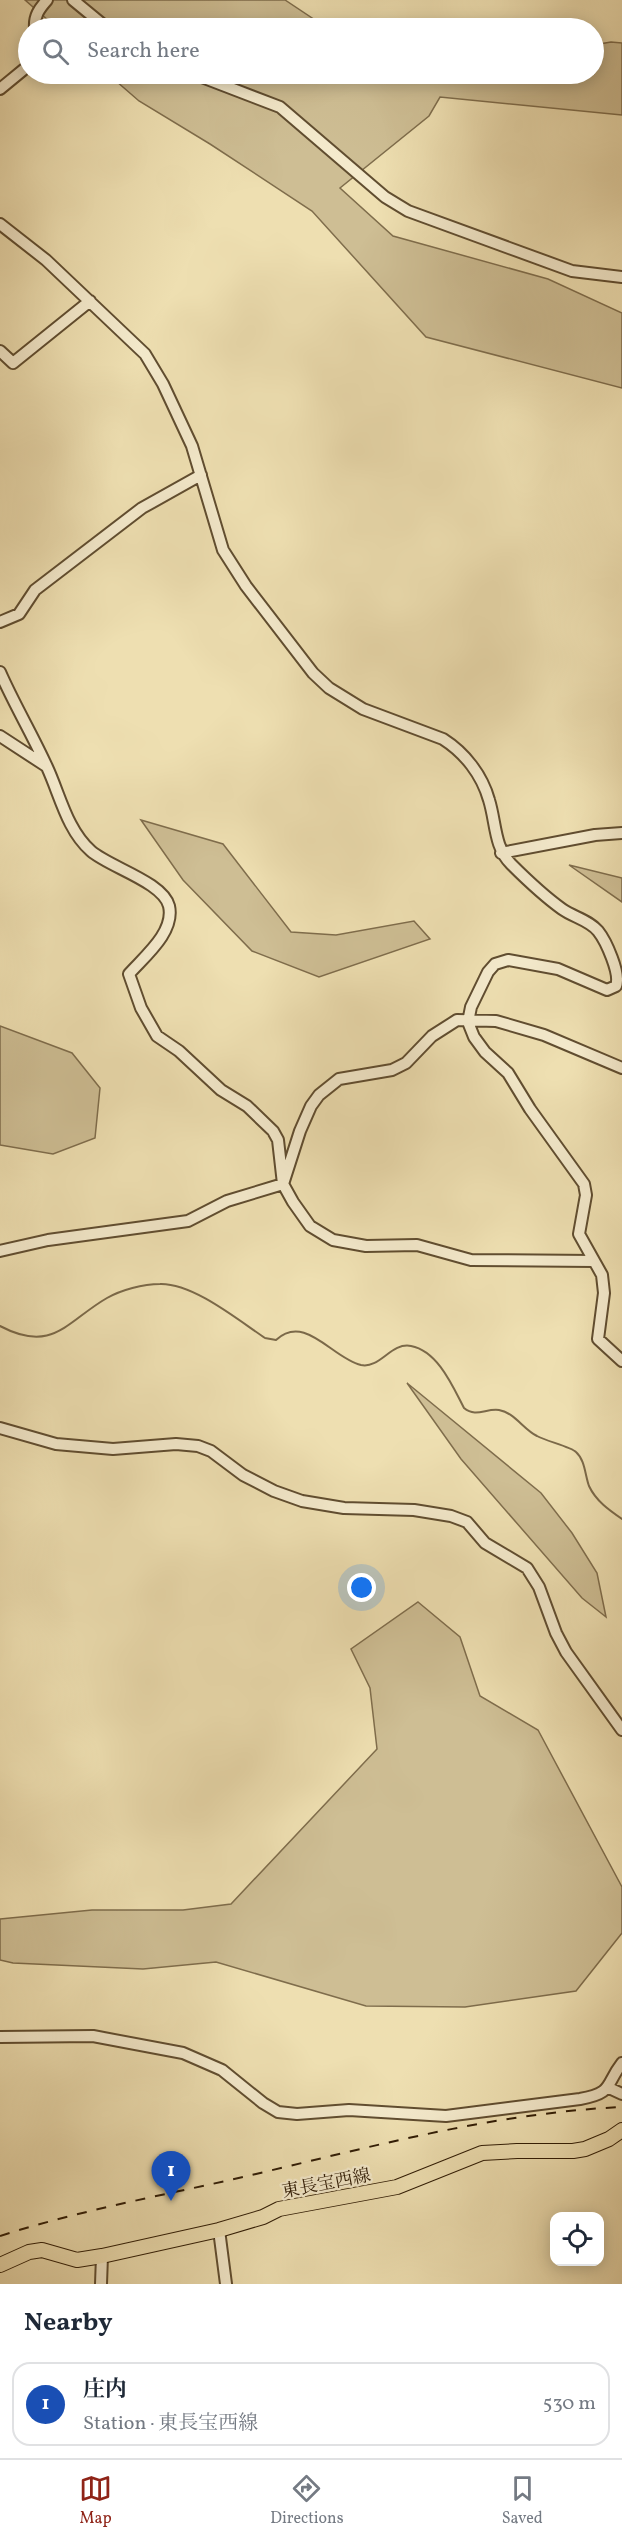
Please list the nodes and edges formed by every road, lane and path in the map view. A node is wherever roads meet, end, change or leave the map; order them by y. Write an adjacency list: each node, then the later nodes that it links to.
1 (47, 0): 3 (street)
2 (73, 0): 4 (street)
3 (36, 18)
4 (95, 18)
5 (18, 75): 7 (street)
6 (220, 84): 9 (street)
7 (0, 90)
8 (0, 224): 10 (street)
9 (622, 277)
10 (90, 301): 11 (street); 12 (street)
11 (0, 351)
12 (201, 475): 13 (street); 18 (street)
13 (0, 622)
14 (0, 672): 16 (street)
15 (0, 736): 16 (street)
16 (46, 766): 21 (street)
17 (622, 832): 18 (street)
18 (501, 853): 19 (street)
19 (468, 1022): 20 (street); 21 (street); 23 (street)
20 (622, 1068)
21 (283, 1184): 22 (street); 23 (street)
22 (0, 1251)
23 (594, 1261): 24 (street)
24 (622, 1361)
25 (0, 1428): 26 (street)
26 (622, 1730)
27 (0, 2037): 29 (street)
28 (622, 2063): 29 (street)
29 (609, 2088): 30 (street)
30 (622, 2094)
31 (622, 2130): 32 (main road, 東長宝西線)
32 (219, 2230): 33 (main road, 東長宝西線); 36 (street)
33 (102, 2256): 34 (main road, 東長宝西線); 35 (street)
34 (0, 2265)
35 (101, 2284)
36 (226, 2284)

